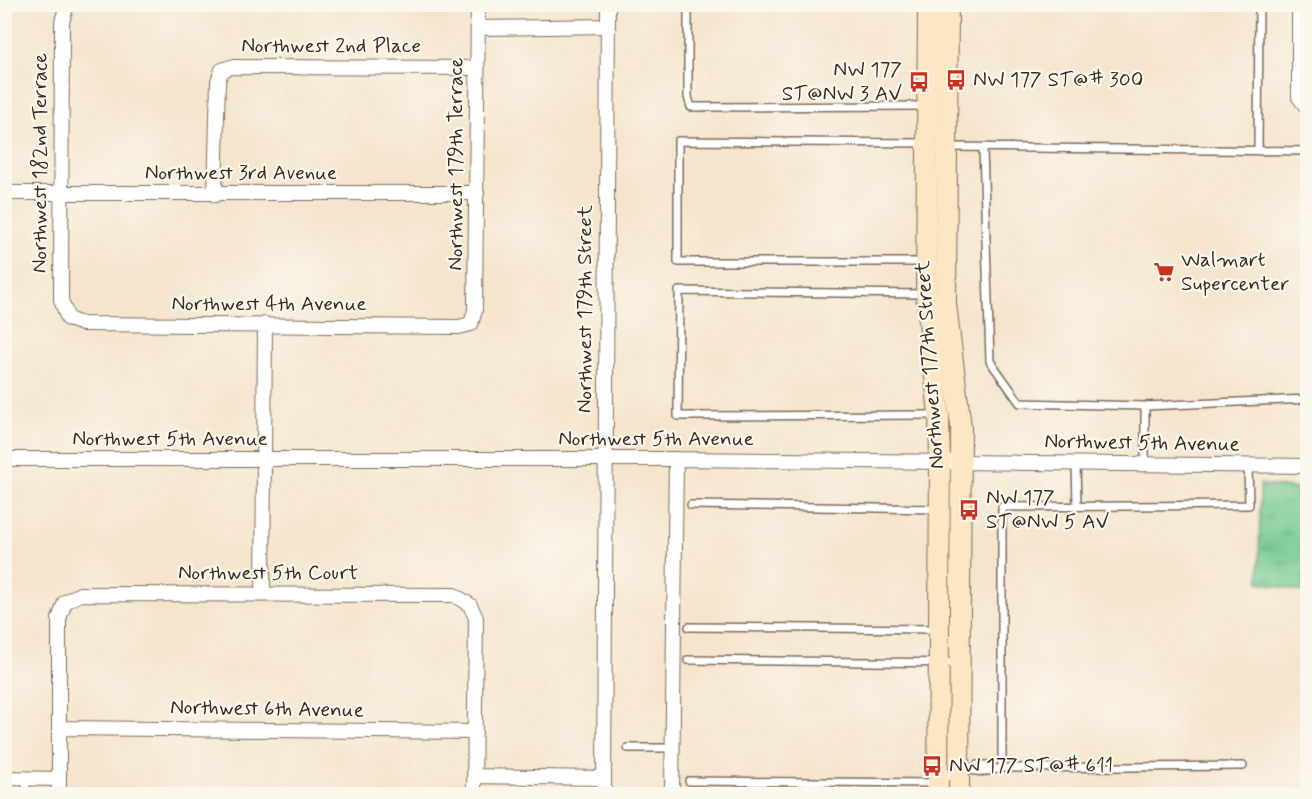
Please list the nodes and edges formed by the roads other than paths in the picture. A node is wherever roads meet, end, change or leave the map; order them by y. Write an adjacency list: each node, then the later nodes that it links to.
1 (478, 4): 10 (street, Northwest 179th Terrace)
2 (608, 4): 9 (street, Northwest 179th Street)
3 (688, 4): 13 (lane)
4 (928, 4): 13 (street, Northwest 177th Street)
5 (948, 4): 16 (street, Northwest 177th Street)
6 (1259, 4): 18 (lane)
7 (1299, 4): 11 (street)
8 (66, 6): 22 (street, Northwest 182nd Terrace)
9 (608, 26): 10 (street); 35 (street, Northwest 179th Street)
10 (478, 28): 12 (street, Northwest 179th Terrace)
11 (1303, 67): 14 (street)
12 (477, 68): 21 (street, Northwest 179th Terrace); 23 (street, Northwest 2nd Place)
13 (927, 106): 15 (street, Northwest 177th Street)
14 (1308, 109)
15 (927, 143): 16 (lane); 24 (street, Northwest 177th Street); 24 (lane)
16 (948, 147): 17 (lane); 26 (street, Northwest 177th Street)
17 (983, 149): 18 (lane); 31 (lane)
18 (1258, 151): 19 (lane)
19 (1308, 151)
20 (4, 193): 22 (street, Northwest 3rd Avenue)
21 (477, 193): 23 (street, Northwest 3rd Avenue); 29 (street, Northwest 179th Terrace)
22 (61, 195): 23 (street, Northwest 3rd Avenue); 27 (street, Northwest 182nd Terrace)
23 (215, 195)
24 (926, 262): 25 (street, Northwest 177th Street)
25 (926, 294): 26 (lane); 32 (street, Northwest 177th Street); 32 (lane)
26 (947, 294): 38 (street, Northwest 177th Street)
27 (68, 319): 28 (street, Northwest 4th Avenue)
28 (265, 324): 29 (street, Northwest 4th Avenue); 36 (street)
29 (471, 324)
30 (1308, 399): 31 (lane)
31 (1145, 406): 40 (lane)
32 (939, 415): 37 (street, Northwest 177th Street)
33 (4, 459): 36 (street, Northwest 5th Avenue)
34 (676, 459): 35 (street, Northwest 5th Avenue); 37 (street, Northwest 5th Avenue); 56 (street)
35 (606, 460): 36 (street, Northwest 5th Avenue); 64 (street, Northwest 179th Street)
36 (264, 461): 46 (street)
37 (940, 461): 38 (street, Northwest 5th Avenue); 45 (street, Northwest 177th Street)
38 (961, 461): 39 (street, Northwest 5th Avenue); 49 (street, Northwest 177th Street)
39 (1076, 463): 40 (street, Northwest 5th Avenue); 44 (lane)
40 (1145, 464): 41 (street, Northwest 5th Avenue)
41 (1248, 465): 42 (street, Northwest 5th Avenue); 44 (lane)
42 (1308, 466)
43 (691, 505): 45 (lane)
44 (1077, 506): 59 (lane)
45 (940, 509): 48 (street, Northwest 177th Street)
46 (263, 594): 53 (street, Northwest 5th Court); 54 (street, Northwest 5th Court)
47 (689, 627): 48 (lane)
48 (939, 628): 49 (lane); 51 (street, Northwest 177th Street)
49 (960, 629): 52 (street, Northwest 177th Street)
50 (688, 660): 51 (lane)
51 (939, 663): 52 (lane); 66 (street, Northwest 177th Street)
52 (960, 663): 58 (street, Northwest 177th Street)
53 (59, 728): 54 (street, Northwest 6th Avenue); 63 (street)
54 (475, 732): 60 (street)
55 (628, 748): 56 (lane)
56 (672, 748): 71 (street)
57 (1243, 766): 59 (lane)
58 (966, 768): 59 (lane); 66 (lane); 72 (street, Northwest 177th Street)
59 (1002, 768)
60 (474, 776): 64 (street); 69 (street)
61 (4, 778): 62 (street)
62 (26, 778): 63 (street); 67 (lane)
63 (59, 778): 68 (street)
64 (604, 778): 70 (street, Northwest 179th Street)
65 (689, 781): 66 (lane)
66 (938, 789)
67 (26, 795)
68 (59, 795)
69 (474, 795)
70 (604, 795)
71 (672, 795)
72 (959, 795)

